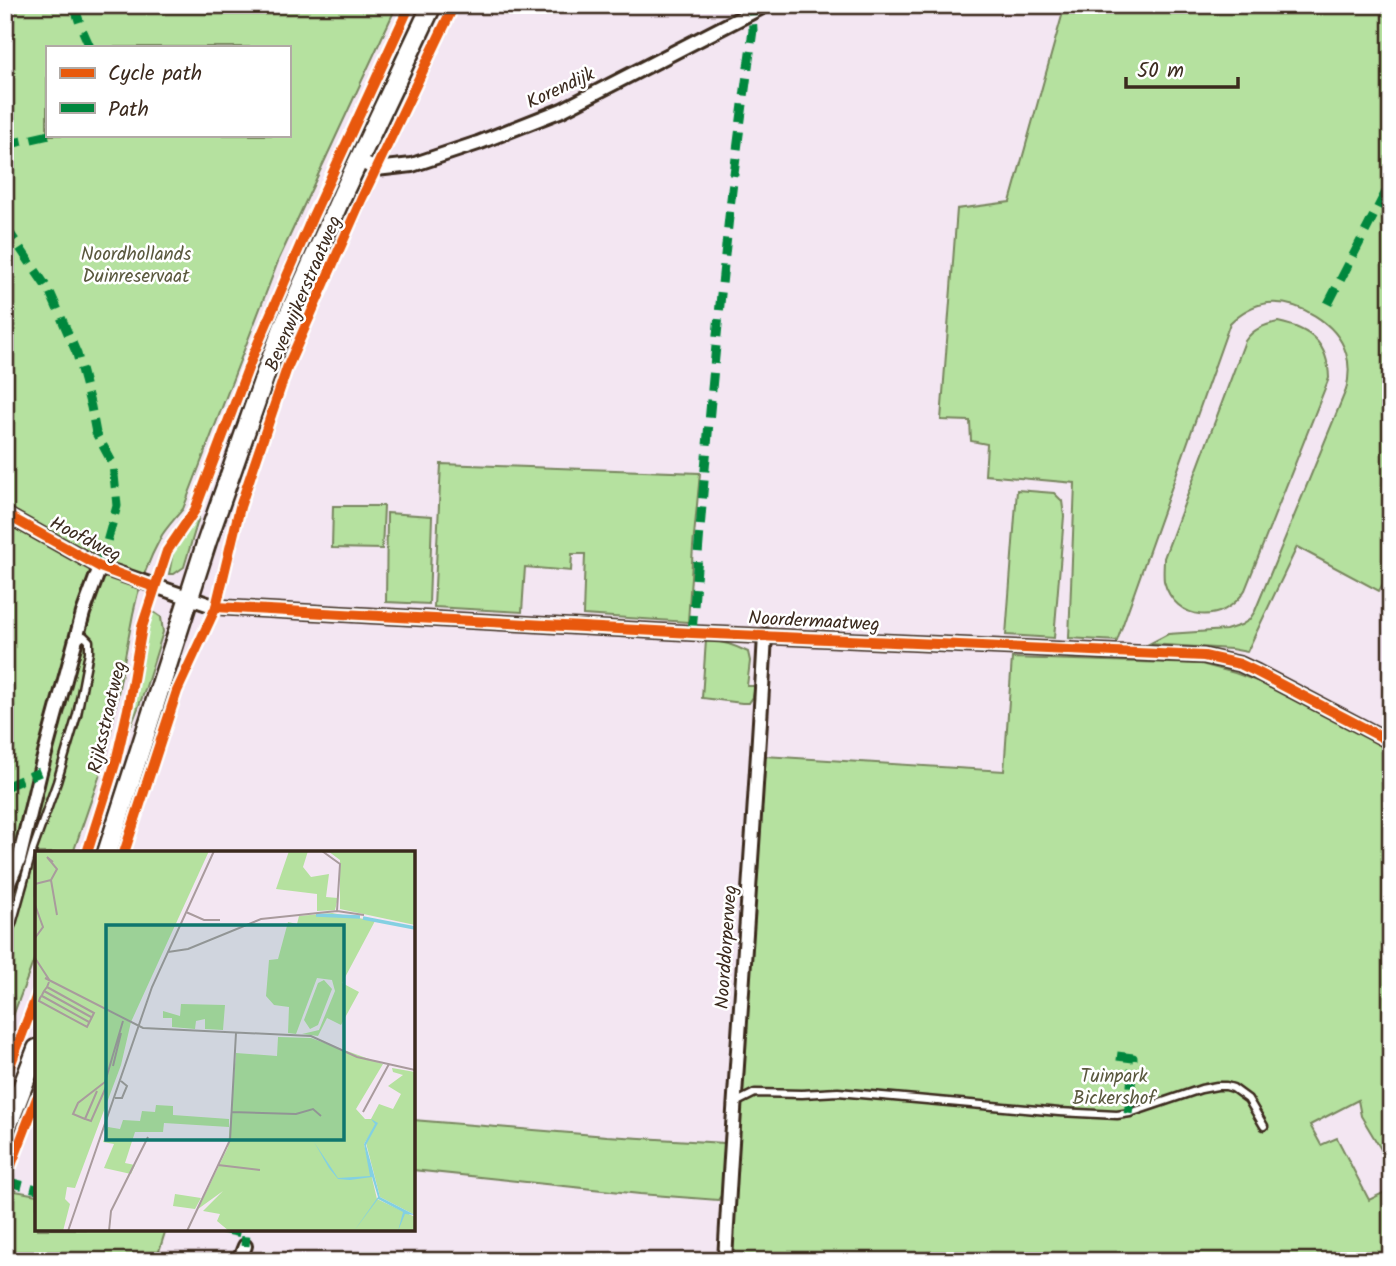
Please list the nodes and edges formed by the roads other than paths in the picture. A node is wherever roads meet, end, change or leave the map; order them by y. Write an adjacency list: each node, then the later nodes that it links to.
1 (432, 5): 3 (main road, Beverwijkerstraatweg)
2 (766, 5): 3 (street, Korendijk)
3 (359, 161): 4 (main road, Beverwijkerstraatweg)
4 (344, 191): 7 (main road, Rijksstraatweg)
5 (5, 514): 6 (street, Hoofdweg)
6 (100, 567): 7 (street, Hoofdweg); 9 (street)
7 (188, 598): 8 (street, Noordermaatweg); 11 (main road, Rijksstraatweg)
8 (765, 635): 10 (street, Noordermaatweg); 15 (street, Noorddorperweg)
9 (76, 641): 12 (street); 13 (lane)
10 (1391, 742)
11 (108, 851)
12 (5, 891)
13 (5, 936)
14 (35, 1054): 17 (main road)
15 (734, 1104): 16 (lane); 20 (street, Noorddorperweg)
16 (1264, 1126)
17 (5, 1132)
18 (245, 1246): 19 (street)
19 (239, 1261)
20 (725, 1261)

